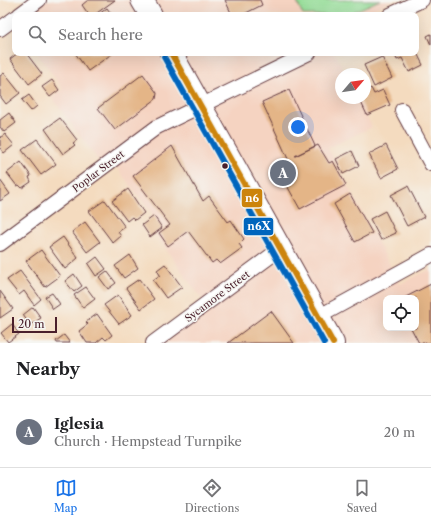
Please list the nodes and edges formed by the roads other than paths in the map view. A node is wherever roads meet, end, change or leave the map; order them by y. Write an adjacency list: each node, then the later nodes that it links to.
1 (40, 0): 4 (street)
2 (142, 0): 5 (main road)
3 (422, 0): 6 (street)
4 (23, 12)
5 (148, 12)
6 (396, 12)
7 (12, 20): 8 (street)
8 (0, 29)
9 (173, 56): 11 (main road)
10 (303, 56): 11 (street, Poplar Street)
11 (201, 107): 14 (street, Poplar Street); 15 (main road)
12 (402, 110): 13 (street)
13 (431, 164)
14 (0, 244)
15 (280, 249): 17 (main road); 18 (street, Sycamore Street)
16 (431, 255): 17 (street)
17 (318, 317): 19 (main road)
18 (153, 343)
19 (333, 343)

